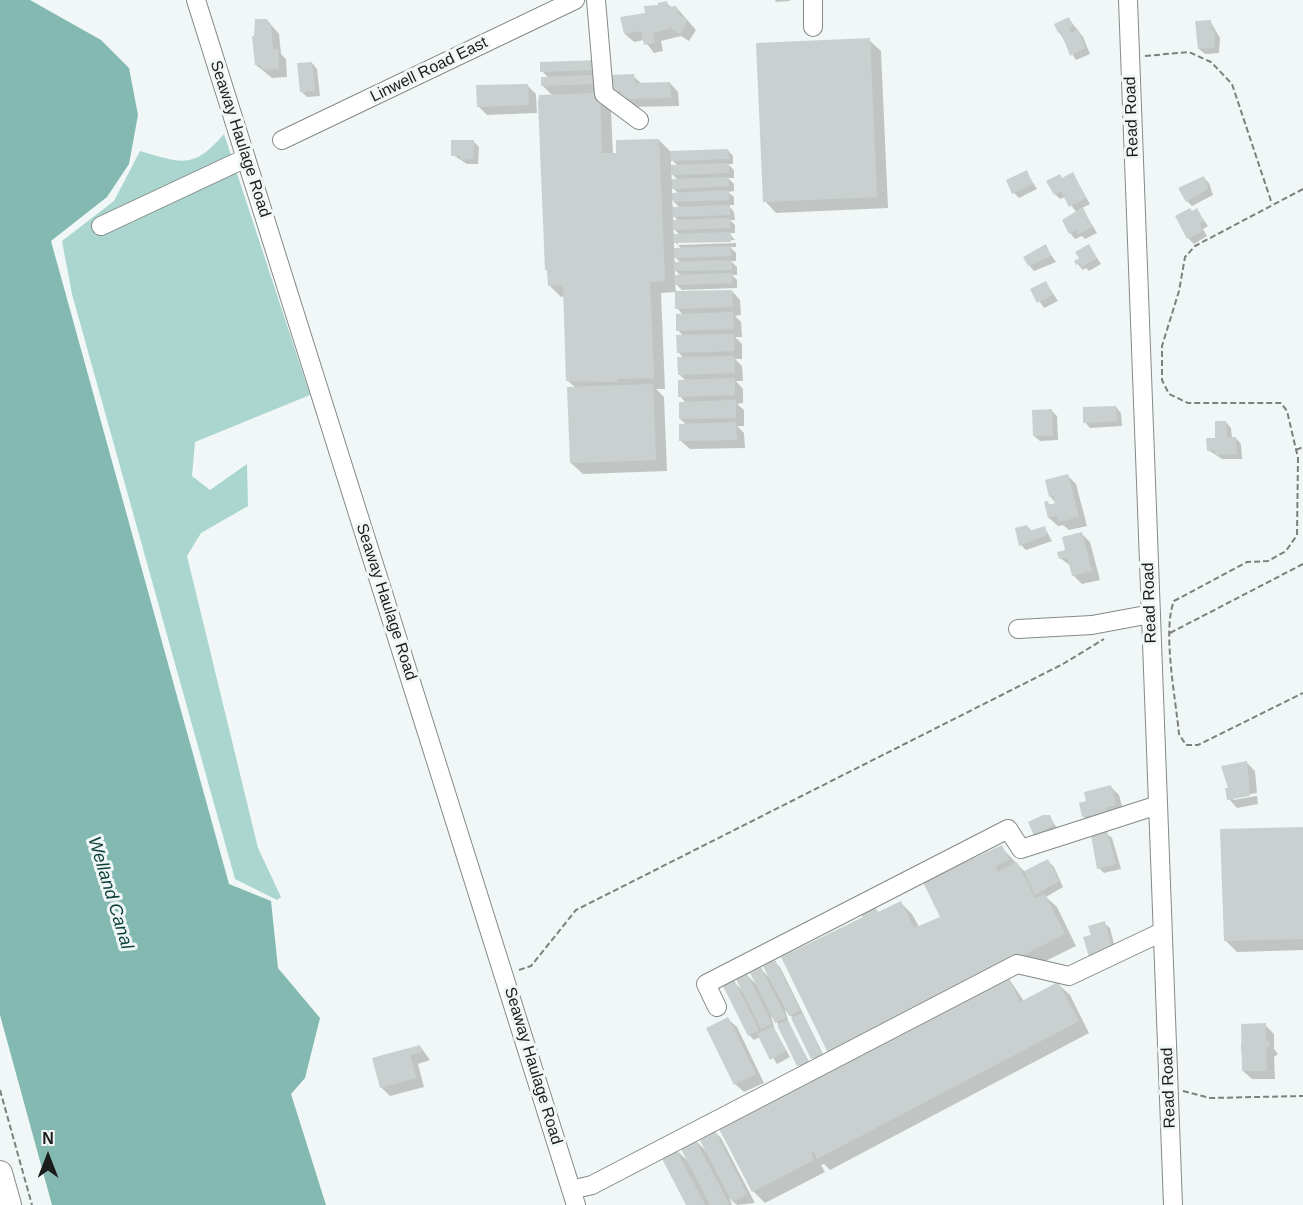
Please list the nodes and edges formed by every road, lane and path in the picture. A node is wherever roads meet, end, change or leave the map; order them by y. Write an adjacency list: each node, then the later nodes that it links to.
1 (196, 0): 10 (street, Seaway Haulage Road)
2 (575, 0): 9 (street, Linwell Road East)
3 (596, 0): 8 (street)
4 (813, 0): 6 (street)
5 (1128, 0): 7 (street, Read Road)
6 (813, 27)
7 (1130, 57): 12 (path); 17 (street, Read Road)
8 (639, 120)
9 (282, 140)
10 (246, 158): 13 (street); 24 (street, Seaway Haulage Road)
11 (1303, 189): 12 (path)
12 (1273, 205): 15 (path)
13 (101, 226)
14 (1303, 447): 15 (path)
15 (1296, 450): 20 (path)
16 (1303, 564): 20 (path)
17 (1151, 614): 18 (street); 22 (street, Read Road)
18 (1114, 621): 19 (street); 24 (path)
19 (1018, 629)
20 (1170, 633): 21 (path)
21 (1303, 693)
22 (1158, 805): 23 (street, Read Road); 25 (street)
23 (1162, 932): 26 (street, Read Road); 30 (street)
24 (504, 975): 30 (street, Seaway Haulage Road)
25 (717, 1007)
26 (1169, 1087): 28 (path); 33 (street, Read Road)
27 (0, 1090): 32 (path)
28 (1303, 1096)
29 (0, 1173): 31 (main road)
30 (574, 1197)
31 (9, 1205)
32 (32, 1205)
33 (1173, 1205)

